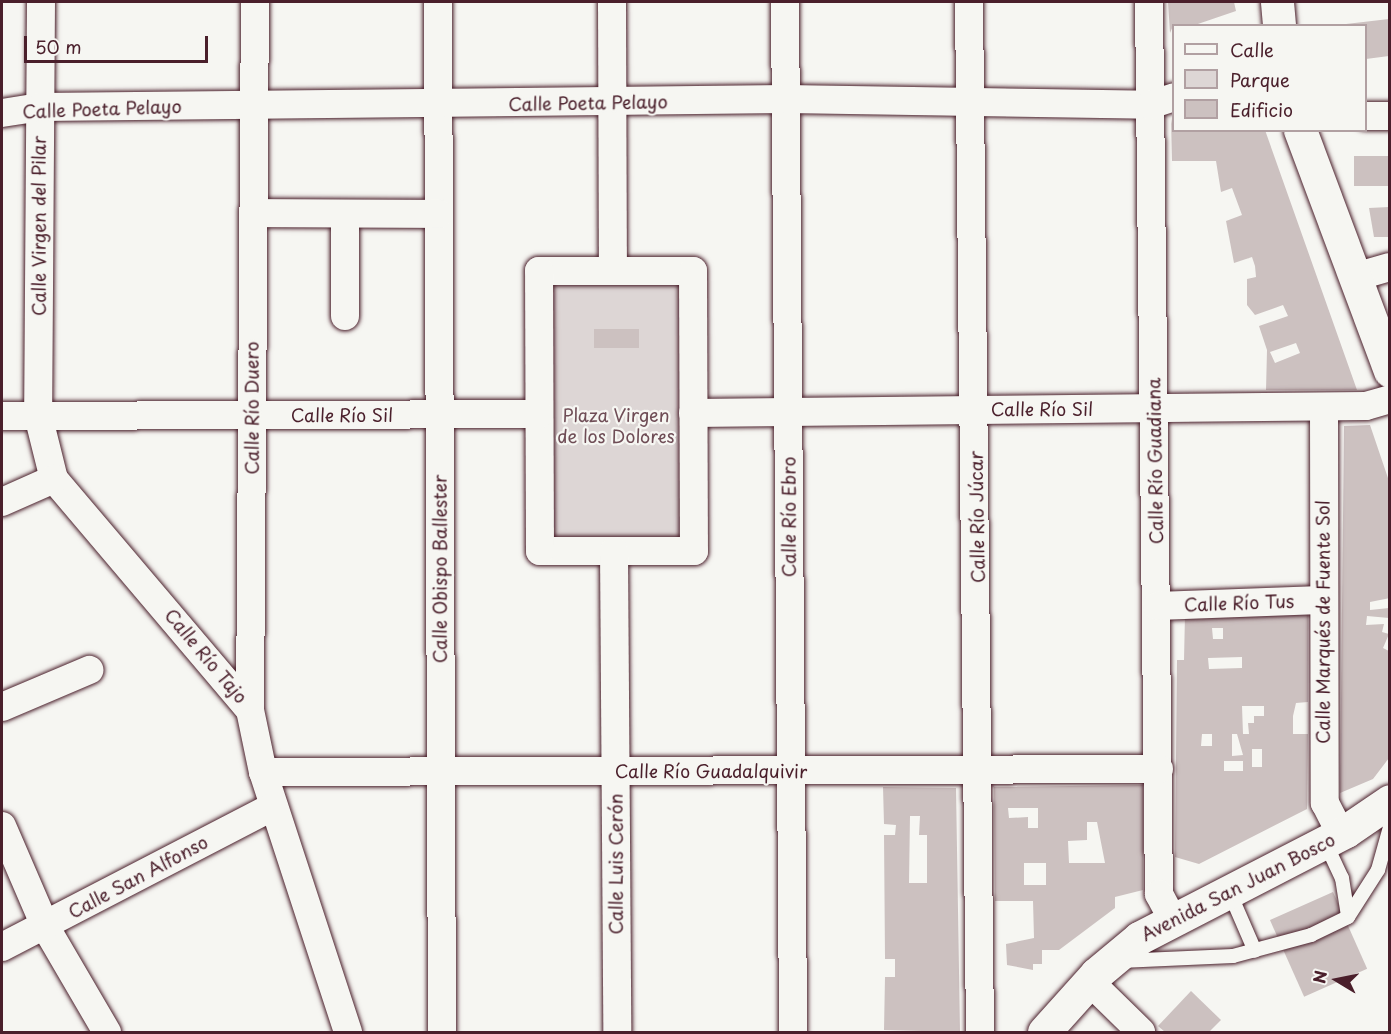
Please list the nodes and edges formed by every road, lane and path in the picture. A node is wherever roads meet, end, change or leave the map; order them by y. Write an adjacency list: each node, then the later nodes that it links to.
1 (41, 2): 16 (street, Calle Virgen del Pilar)
2 (255, 2): 14 (street, Calle Río Duero)
3 (438, 2): 15 (street, Calle Obispo Ballester)
4 (612, 2): 13 (street)
5 (785, 2): 10 (street, Calle Río Ebro)
6 (969, 2): 11 (street, Calle Río Júcar)
7 (1149, 2): 12 (street, Calle Río Guadiana)
8 (1277, 2): 9 (main road)
9 (1280, 24)
10 (786, 99): 11 (street, Calle Poeta Pelayo); 13 (street, Calle Poeta Pelayo); 33 (street, Calle Río Ebro)
11 (971, 100): 12 (street, Calle Poeta Pelayo); 32 (street, Calle Río Júcar)
12 (1162, 101): 31 (street, Calle Río Guadiana)
13 (611, 104): 15 (street, Calle Poeta Pelayo); 25 (street)
14 (254, 105): 15 (street, Calle Poeta Pelayo); 16 (street, Calle Poeta Pelayo); 21 (street, Calle Río Duero)
15 (439, 105): 23 (street, Calle Obispo Ballester)
16 (40, 107): 17 (street, Calle Poeta Pelayo); 36 (street, Calle Virgen del Pilar)
17 (2, 113)
18 (1367, 116): 19 (street)
19 (1389, 116)
20 (1301, 132): 26 (main road)
21 (253, 213): 22 (street); 37 (street, Calle Río Duero)
22 (345, 213): 23 (street); 27 (street)
23 (439, 214): 38 (street, Calle Obispo Ballester)
24 (1389, 267): 26 (street)
25 (613, 271): 34 (street); 35 (street)
26 (1355, 277): 28 (main road)
27 (345, 316)
28 (1389, 371)
29 (1389, 399): 30 (street, Calle Río Sil)
30 (1324, 407): 31 (street, Calle Río Sil); 43 (street, Calle Marqués de Fuente Sol)
31 (1154, 409): 32 (street, Calle Río Sil); 44 (street, Calle Río Guadiana)
32 (976, 410): 33 (street, Calle Río Sil); 50 (street, Calle Río Júcar)
33 (788, 412): 34 (street, Calle Río Sil); 49 (street, Calle Río Ebro)
34 (693, 413): 42 (street)
35 (539, 414): 38 (street, Calle Río Sil); 42 (street)
36 (38, 415): 37 (street, Calle Río Sil); 39 (street, Calle Río Sil); 40 (street, Calle Río Tajo)
37 (252, 415): 38 (street, Calle Río Sil); 47 (street, Calle Río Duero)
38 (440, 415): 51 (street, Calle Obispo Ballester)
39 (2, 416)
40 (54, 479): 41 (street); 47 (street, Calle Río Tajo)
41 (2, 502)
42 (614, 551): 52 (street, Calle Luis Cerón)
43 (1321, 600): 44 (street, Calle Río Tus); 58 (street, Calle Marqués de Fuente Sol)
44 (1156, 606): 48 (street, Calle Río Guadiana)
45 (89, 670): 46 (street)
46 (2, 706)
47 (250, 710): 53 (street, Calle Río Tajo)
48 (1159, 769): 50 (street, Calle Río Guadalquivir); 61 (street, Calle Río Guadiana)
49 (791, 770): 50 (street, Calle Río Guadalquivir); 52 (street, Calle Río Guadalquivir); 70 (street, Calle Río Ebro)
50 (981, 770): 71 (street, Calle Río Júcar)
51 (441, 771): 52 (street, Calle Río Guadalquivir); 53 (street, Calle Río Guadalquivir); 68 (street, Calle Obispo Ballester)
52 (615, 771): 69 (street, Calle Luis Cerón)
53 (263, 772): 55 (street, Calle Río Tajo)
54 (1389, 801): 58 (main road, Avenida San Juan Bosco)
55 (274, 806): 62 (street, Calle San Alfonso); 67 (street, Calle Río Tajo)
56 (2, 826): 62 (street)
57 (1389, 827): 60 (lane)
58 (1333, 838): 59 (main road, Avenida San Juan Bosco); 60 (lane)
59 (1228, 889): 61 (main road, Avenida San Juan Bosco); 64 (lane)
60 (1348, 916): 64 (lane)
61 (1172, 918): 65 (main road, Avenida San Juan Bosco)
62 (45, 926): 63 (street, Calle San Alfonso); 66 (street)
63 (2, 947)
64 (1255, 951): 65 (lane)
65 (1099, 971): 72 (main road, Avenida San Juan Bosco); 73 (street)
66 (107, 1032)
67 (348, 1032)
68 (442, 1032)
69 (617, 1032)
70 (793, 1032)
71 (981, 1032)
72 (1044, 1032)
73 (1142, 1032)

